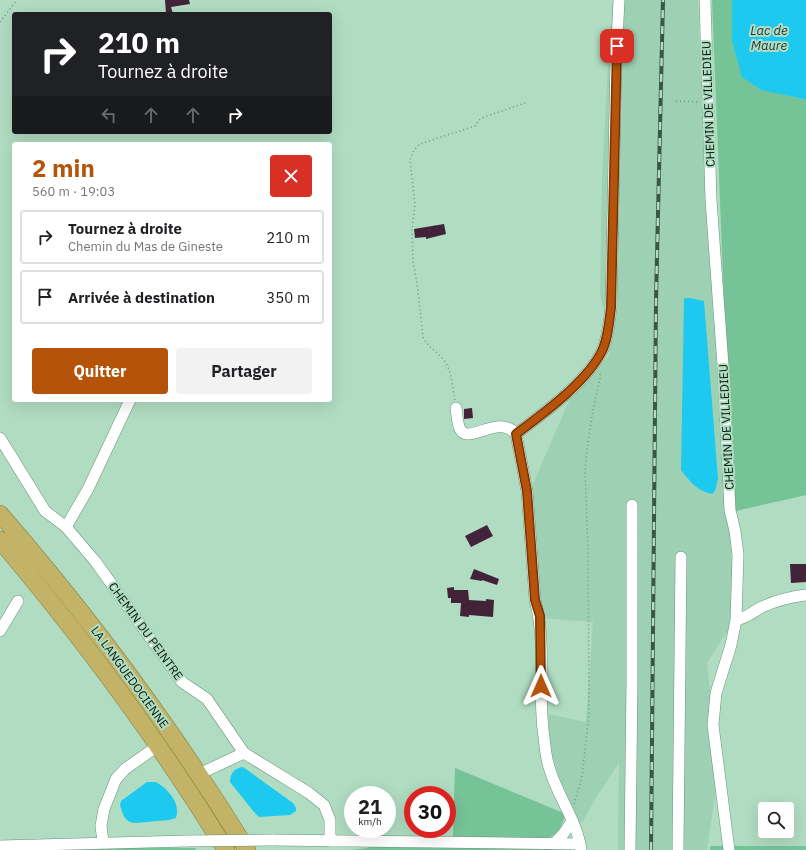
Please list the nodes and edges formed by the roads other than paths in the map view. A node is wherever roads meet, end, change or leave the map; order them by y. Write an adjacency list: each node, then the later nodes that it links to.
1 (619, 0): 5 (street)
2 (705, 0): 14 (street, CHEMIN DE VILLEDIEU)
3 (129, 402): 9 (street)
4 (456, 408): 5 (street)
5 (516, 434): 19 (street)
6 (0, 438): 9 (street, CHEMIN DU PEINTRE)
7 (632, 506): 27 (street)
8 (0, 514): 18 (highway, LA LANGUEDOCIENNE)
9 (66, 527): 17 (street, CHEMIN DU PEINTRE)
10 (0, 540): 16 (highway, LA LANGUEDOCIENNE)
11 (681, 557): 28 (street)
12 (806, 595): 14 (street)
13 (18, 601): 15 (street)
14 (736, 620): 29 (street, CHEMIN DE VILLEDIEU)
15 (0, 631)
16 (159, 745): 21 (street); 25 (highway, LA LANGUEDOCIENNE)
17 (244, 753): 18 (street); 20 (street, CHEMIN DU PEINTRE)
18 (199, 774): 26 (highway, LA LANGUEDOCIENNE)
19 (571, 819): 22 (street); 24 (street)
20 (330, 841): 21 (street, bridge); 22 (street)
21 (102, 842): 23 (street)
22 (555, 844): 24 (street)
23 (0, 846)
24 (580, 847)
25 (226, 850)
26 (246, 850)
27 (630, 850)
28 (678, 850)
29 (729, 850)

